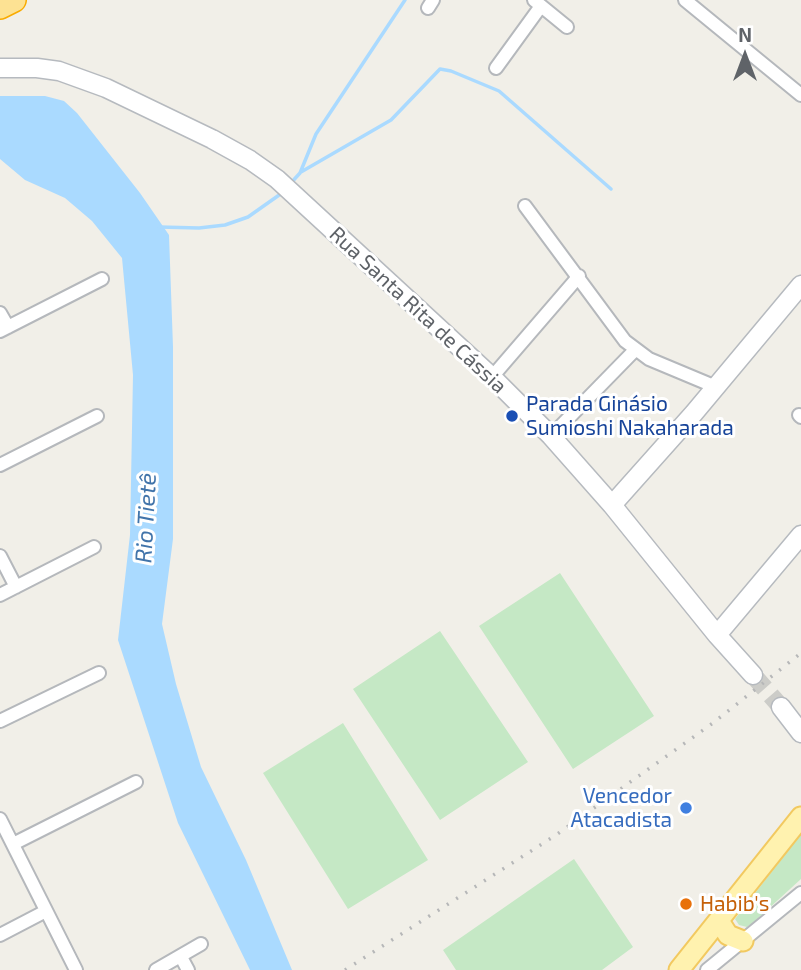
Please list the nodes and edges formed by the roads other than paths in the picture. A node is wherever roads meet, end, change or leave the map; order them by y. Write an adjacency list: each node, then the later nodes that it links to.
1 (13, 0): 4 (highway)
2 (685, 0): 8 (street)
3 (537, 3): 5 (street); 7 (street)
4 (0, 7)
5 (567, 27)
6 (0, 68): 16 (street, Rua Santa Rita de Cássia)
7 (496, 68)
8 (801, 95)
9 (525, 206): 10 (street)
10 (579, 276): 15 (street); 16 (street)
11 (102, 278): 14 (street)
12 (801, 285): 17 (street)
13 (0, 313): 14 (street)
14 (4, 329)
15 (635, 350): 17 (street); 19 (street)
16 (492, 377): 19 (street, Rua Santa Rita de Cássia)
17 (716, 387): 21 (street)
18 (97, 416): 20 (street)
19 (551, 436): 21 (street, Rua Santa Rita de Cássia)
20 (0, 465)
21 (612, 505): 27 (street, Rua Santa Rita de Cássia)
22 (801, 536): 27 (street)
23 (94, 547): 25 (street)
24 (0, 556): 25 (street)
25 (16, 587): 26 (street)
26 (0, 595)
27 (718, 635): 29 (street, Rua Santa Rita de Cássia)
28 (99, 673): 31 (street)
29 (753, 675)
30 (781, 707): 32 (street)
31 (0, 720)
32 (801, 733)
33 (136, 782): 36 (street)
34 (801, 817): 39 (main road)
35 (0, 819): 36 (street)
36 (13, 844): 38 (street)
37 (801, 893): 41 (street)
38 (46, 911): 40 (street); 44 (street)
39 (719, 921): 41 (main road); 47 (main road)
40 (0, 935)
41 (743, 941): 48 (street)
42 (201, 944): 43 (street)
43 (181, 957): 45 (street); 46 (street)
44 (76, 970)
45 (156, 970)
46 (188, 970)
47 (679, 970)
48 (706, 970)

